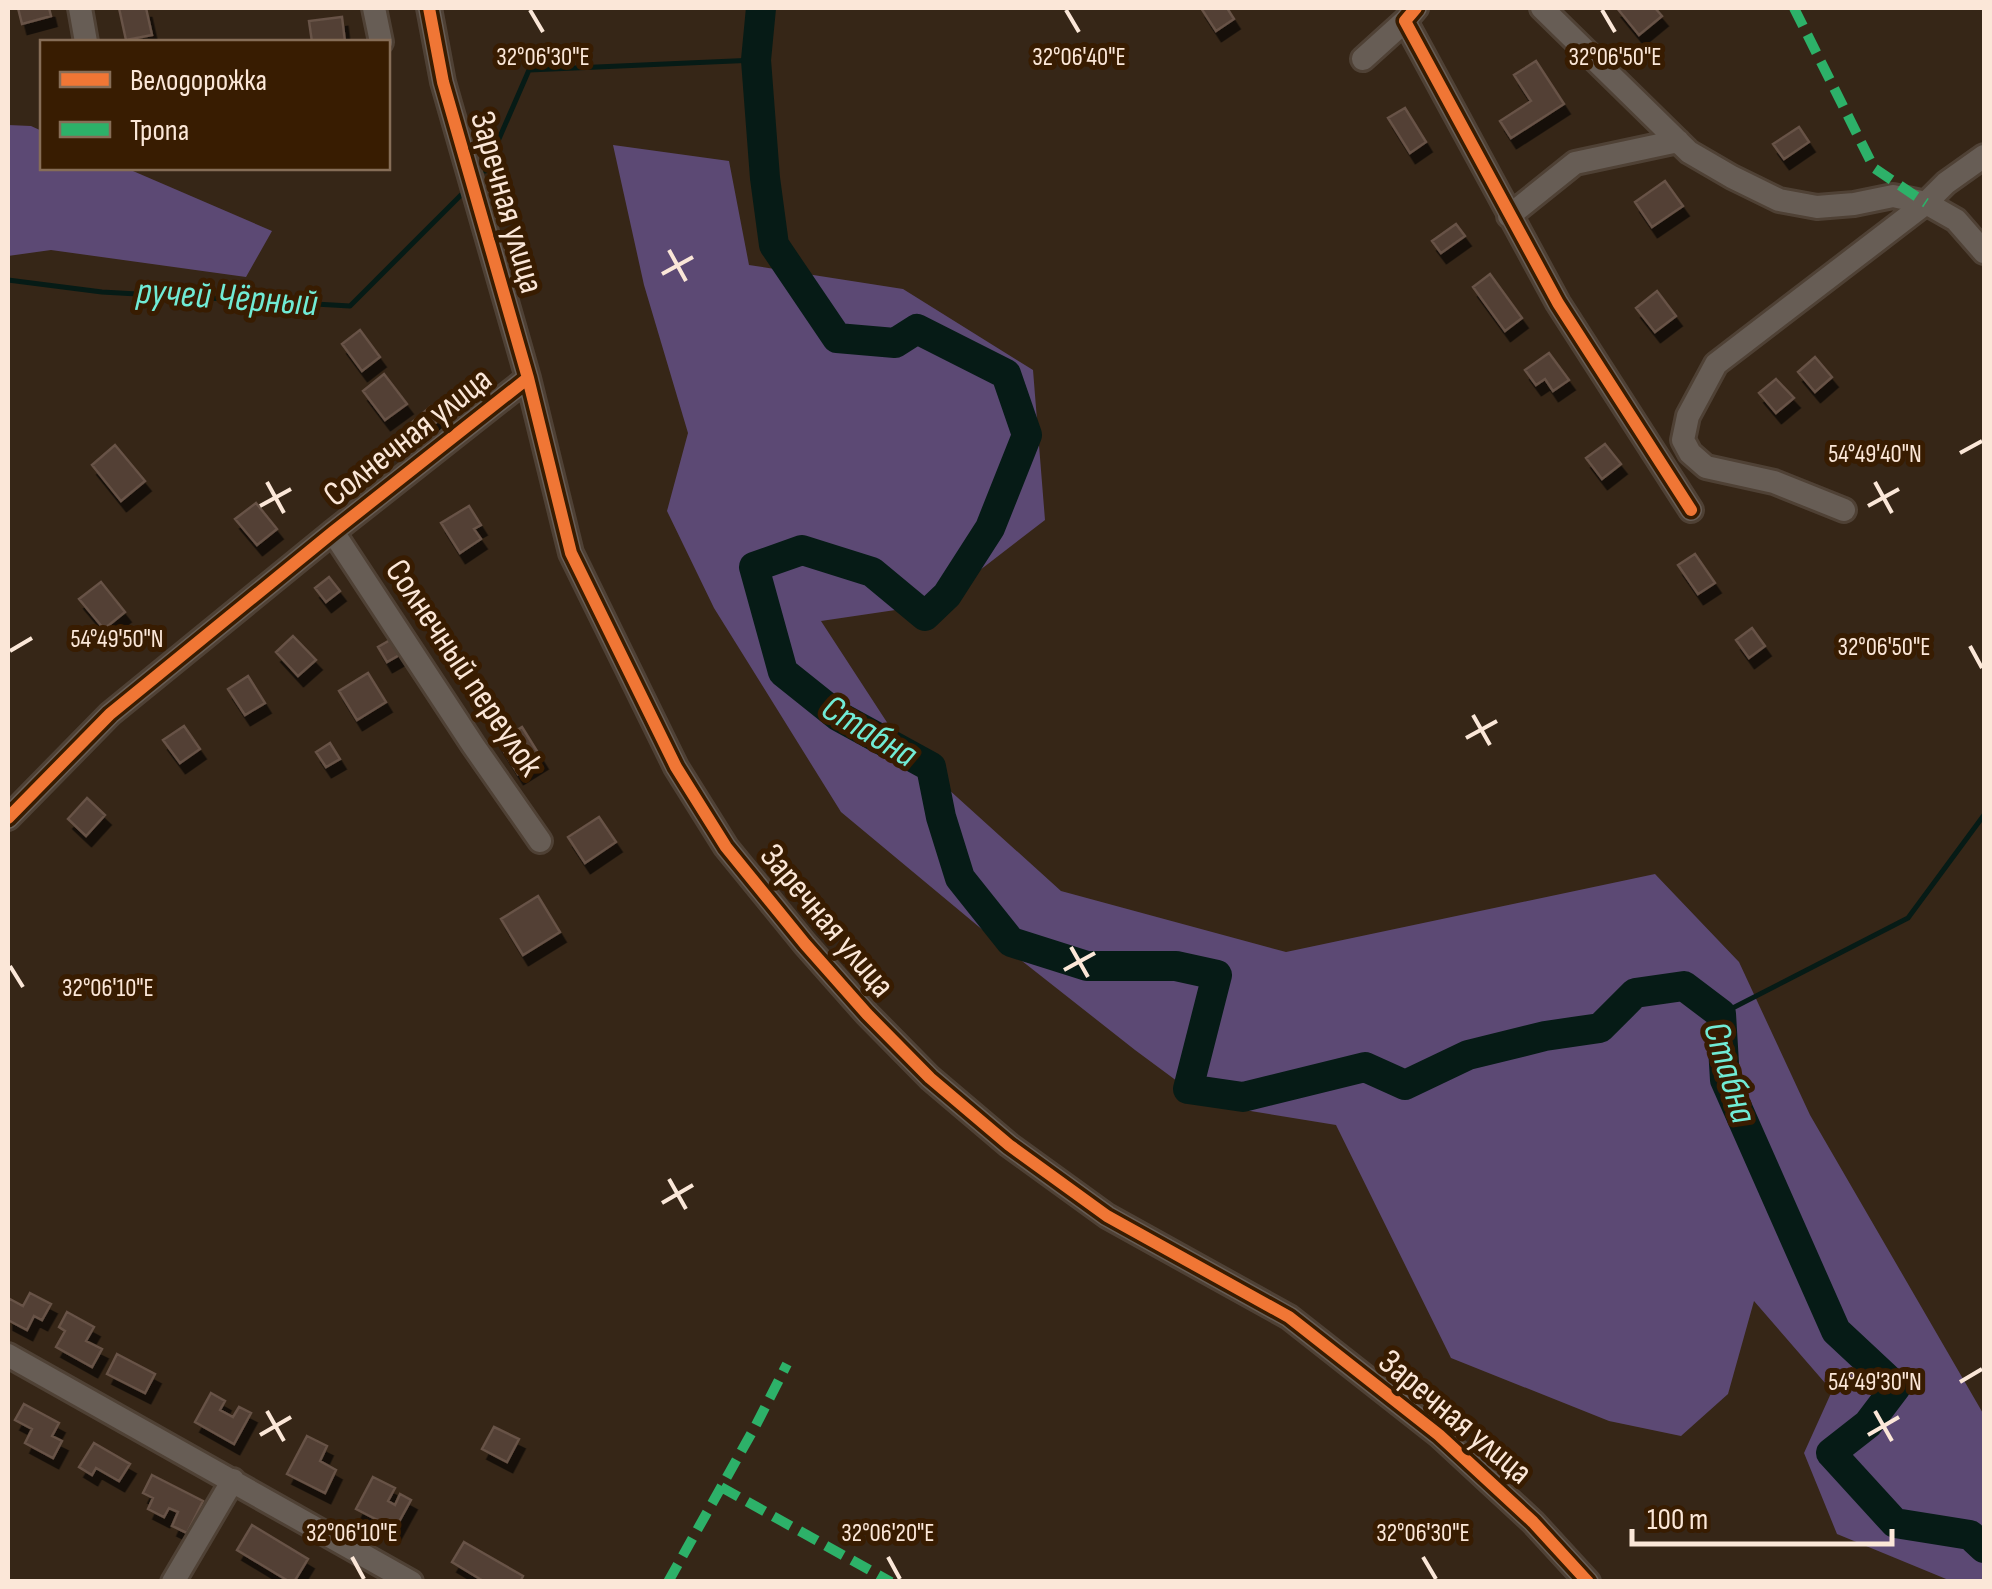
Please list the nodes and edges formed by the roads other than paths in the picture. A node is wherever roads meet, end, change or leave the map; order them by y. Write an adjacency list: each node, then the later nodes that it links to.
1 (80, 8): 7 (street)
2 (374, 8): 8 (street)
3 (429, 8): 15 (street, Заречная улица)
4 (1542, 8): 6 (street)
5 (1410, 14): 9 (street); 13 (street)
6 (1564, 18): 10 (street)
7 (86, 40)
8 (381, 40)
9 (1363, 60)
10 (1678, 141): 12 (street); 13 (street)
11 (1984, 156): 12 (street)
12 (1926, 202): 14 (street); 17 (street)
13 (1510, 216): 16 (street)
14 (1984, 252)
15 (528, 378): 18 (street, Солнечная улица); 25 (street, Заречная улица)
16 (1691, 510)
17 (1844, 510)
18 (333, 532): 19 (street, Солнечная улица); 20 (street, Солнечный переулок)
19 (8, 818)
20 (540, 842)
21 (8, 1355): 22 (street)
22 (233, 1480): 23 (street); 24 (street)
23 (173, 1582)
24 (411, 1582)
25 (1588, 1582)

